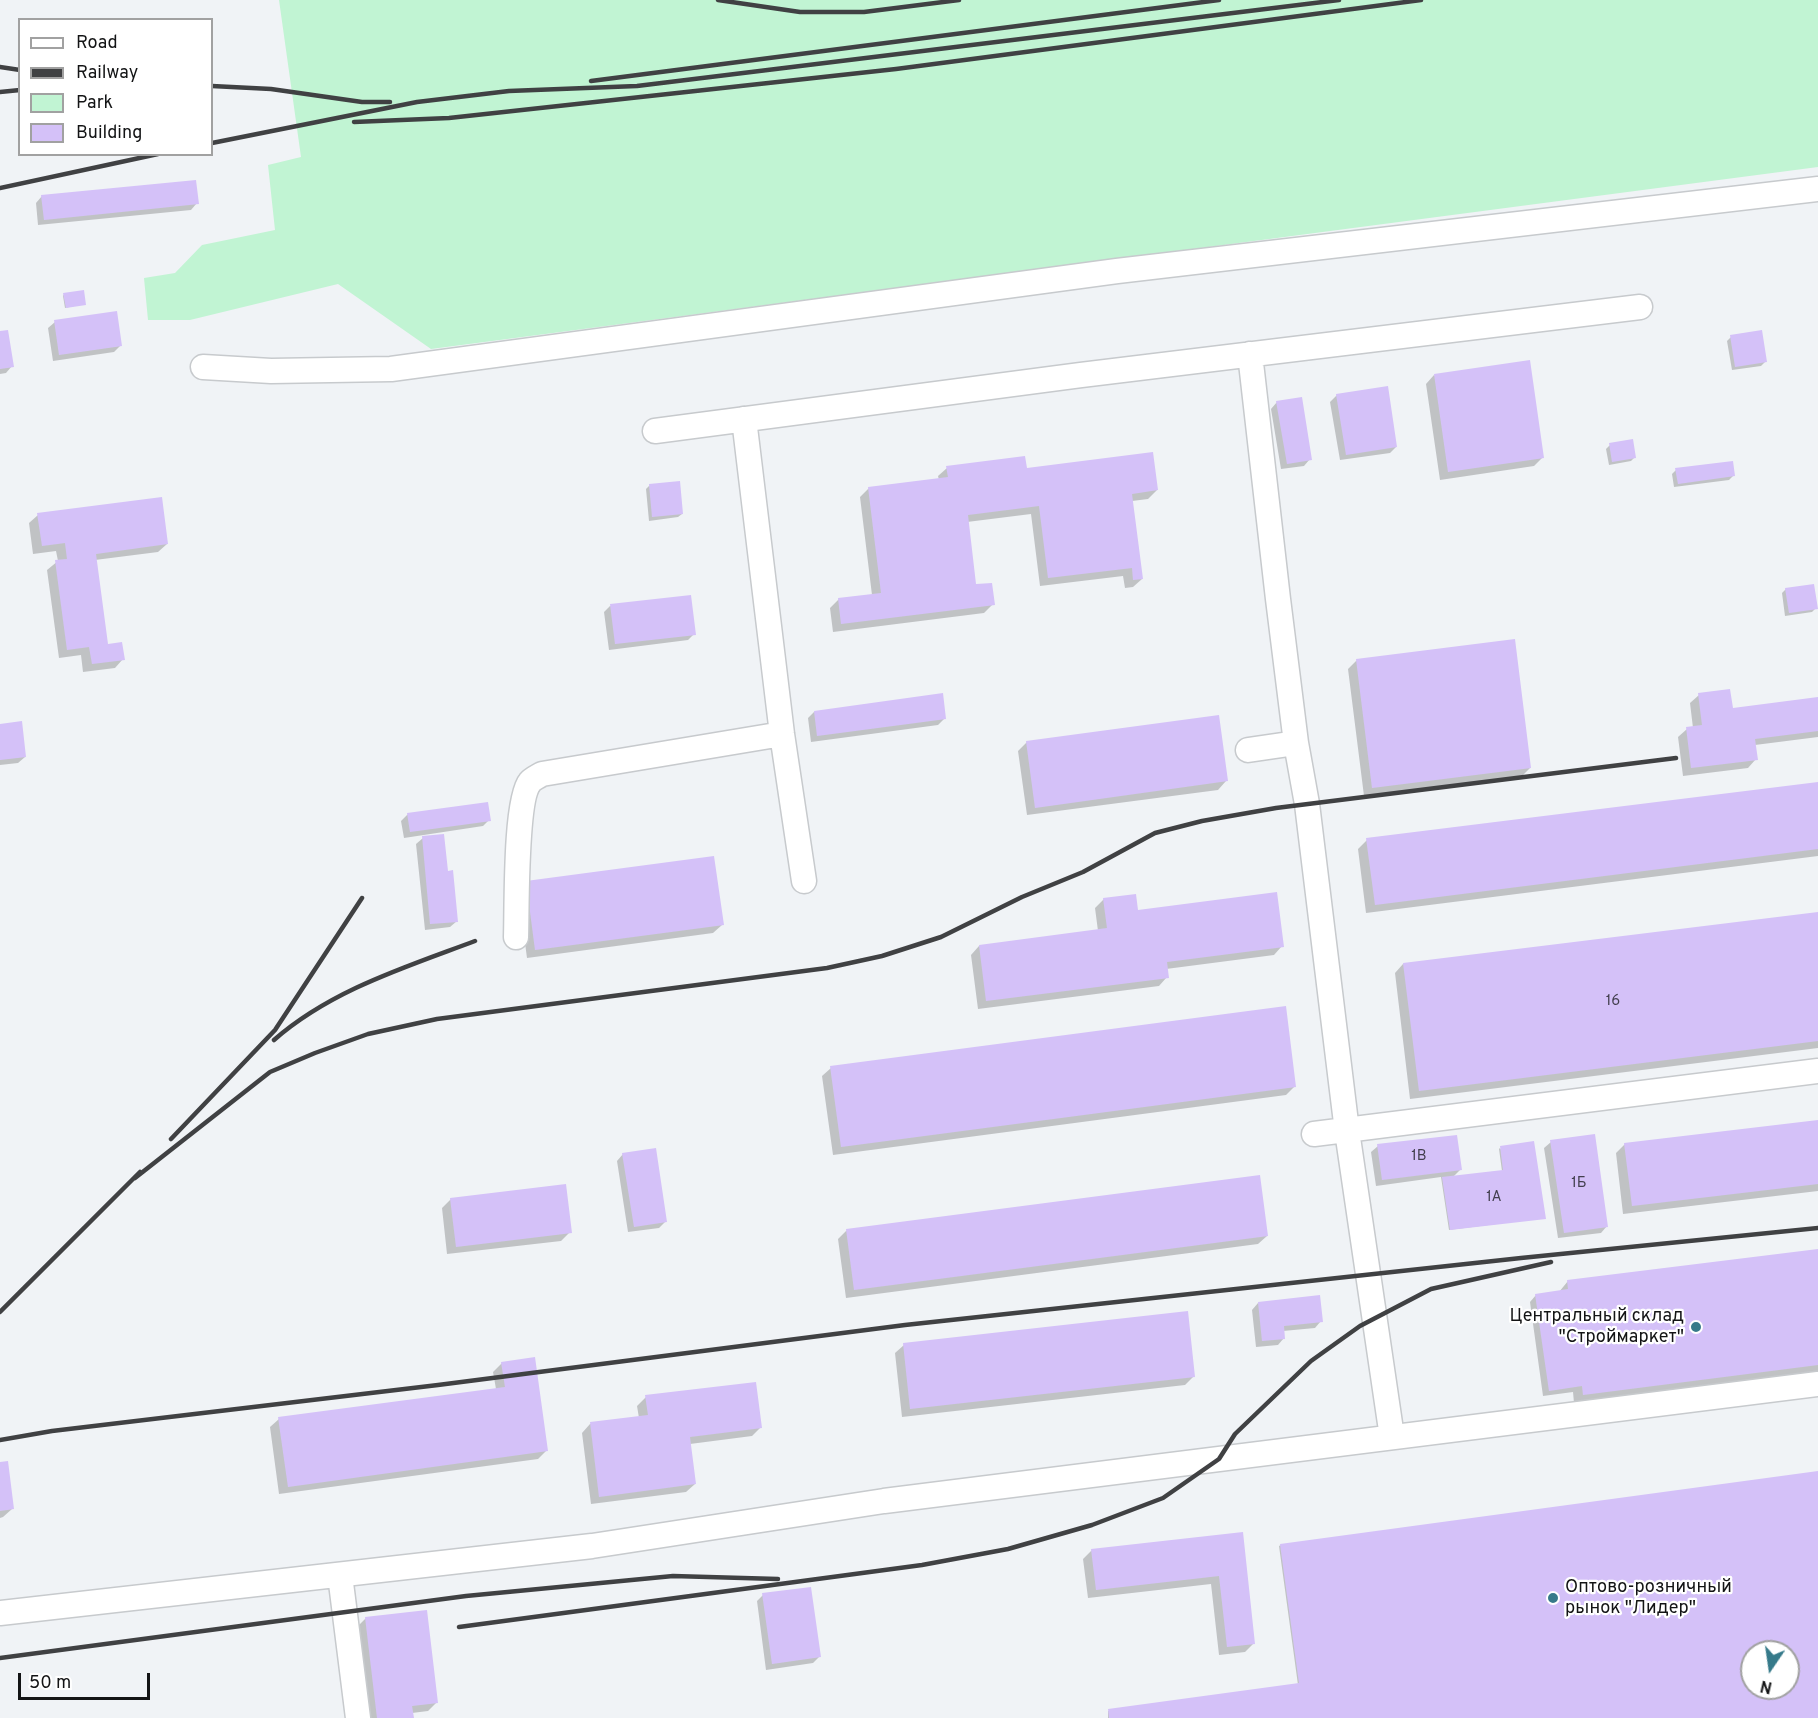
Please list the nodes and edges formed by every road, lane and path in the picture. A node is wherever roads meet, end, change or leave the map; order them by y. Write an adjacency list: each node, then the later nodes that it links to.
1 (1818, 189): 4 (lane)
2 (1640, 307): 3 (lane)
3 (1250, 354): 5 (lane); 8 (lane)
4 (203, 367)
5 (744, 419): 6 (lane); 7 (lane)
6 (655, 431)
7 (782, 734): 10 (lane); 11 (lane)
8 (1296, 742): 9 (lane); 13 (lane)
9 (1248, 750)
10 (804, 882)
11 (516, 937)
12 (1818, 1071): 13 (lane)
13 (1347, 1131): 14 (lane); 16 (lane)
14 (1314, 1134)
15 (1818, 1384): 16 (lane)
16 (1392, 1437): 17 (lane)
17 (340, 1575): 18 (lane); 19 (lane)
18 (0, 1613)
19 (358, 1718)

